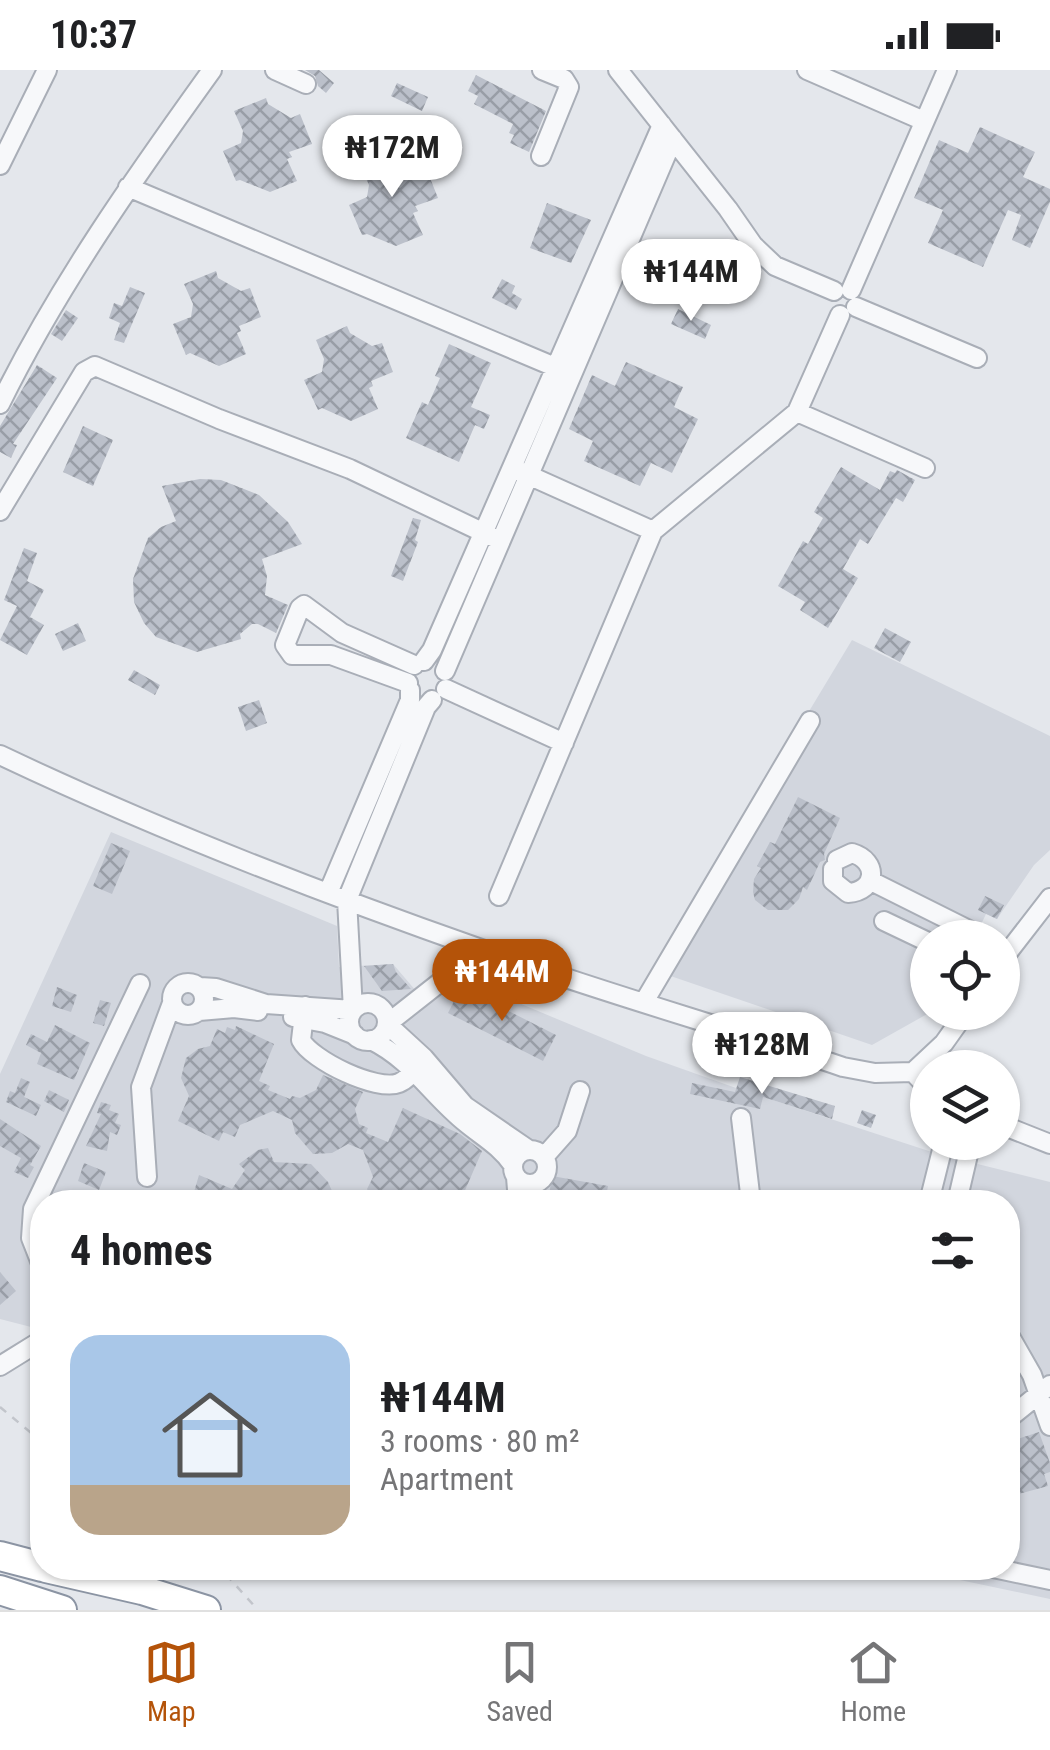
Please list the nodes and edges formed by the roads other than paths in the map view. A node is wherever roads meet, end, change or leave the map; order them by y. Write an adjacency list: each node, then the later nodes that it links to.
1 (47, 70): 12 (street)
2 (212, 70): 13 (street)
3 (275, 70): 8 (street)
4 (542, 70): 11 (street)
5 (618, 70): 10 (street)
6 (807, 70): 9 (street)
7 (947, 70): 9 (street)
8 (306, 84)
9 (924, 122): 14 (street)
10 (668, 132): 14 (street); 16 (street)
11 (541, 156)
12 (0, 165)
13 (128, 187): 16 (street); 17 (street)
14 (845, 301): 15 (street); 18 (street)
15 (977, 358)
16 (563, 370): 20 (street)
17 (0, 404)
18 (797, 412): 19 (street); 22 (street)
19 (925, 468)
20 (520, 472): 22 (street); 23 (street)
21 (0, 512): 23 (street)
22 (654, 531): 29 (street)
23 (491, 537): 26 (street); 27 (street)
24 (342, 633): 25 (street); 25 (street); 26 (street)
25 (331, 655): 26 (street)
26 (414, 675): 27 (street); 27 (street); 32 (street)
27 (441, 687): 29 (street); 35 (street)
28 (810, 722): 43 (street)
29 (564, 743): 33 (street)
30 (0, 755): 32 (street)
31 (871, 882): 31 (street); 36 (street)
32 (328, 893): 35 (street)
33 (499, 896)
34 (1050, 898): 39 (street)
35 (346, 900): 40 (street); 45 (street)
36 (948, 920)
37 (884, 922): 38 (street)
38 (910, 934)
39 (1020, 935)
40 (481, 950): 43 (street); 48 (street)
41 (140, 984): 65 (street)
42 (200, 987): 44 (street); 46 (street); 47 (street)
43 (644, 1002): 54 (street)
44 (172, 1003): 47 (street); 51 (street)
45 (353, 1010): 46 (street); 48 (street); 50 (street)
46 (303, 1012): 47 (street); 50 (street); 53 (street)
47 (194, 1013): 51 (street)
48 (387, 1024): 50 (street); 53 (street)
49 (953, 1030): 52 (street)
50 (363, 1038): 53 (street)
51 (156, 1048): 63 (street)
52 (936, 1050)
53 (419, 1064): 59 (street); 62 (street)
54 (910, 1072)
55 (580, 1091): 59 (street)
56 (741, 1118): 68 (street)
57 (1020, 1132): 58 (street)
58 (1050, 1144)
59 (536, 1154): 62 (street); 64 (street)
60 (940, 1160): 69 (street)
61 (967, 1160): 70 (street)
62 (515, 1171): 64 (street); 66 (street)
63 (147, 1177)
64 (542, 1179): 67 (street)
65 (43, 1190)
66 (517, 1190)
67 (536, 1190)
68 (750, 1190)
69 (933, 1190)
70 (960, 1190)
71 (30, 1347): 73 (street)
72 (1020, 1354): 74 (street)
73 (0, 1366)
74 (1044, 1390): 75 (street); 76 (street)
75 (1020, 1409)
76 (1050, 1426)
77 (0, 1556): 78 (highway)
78 (30, 1564)
79 (1020, 1573): 80 (street)
80 (1049, 1578)
81 (99, 1580): 84 (highway)
82 (0, 1590): 83 (highway)
83 (62, 1610)
84 (206, 1610)

